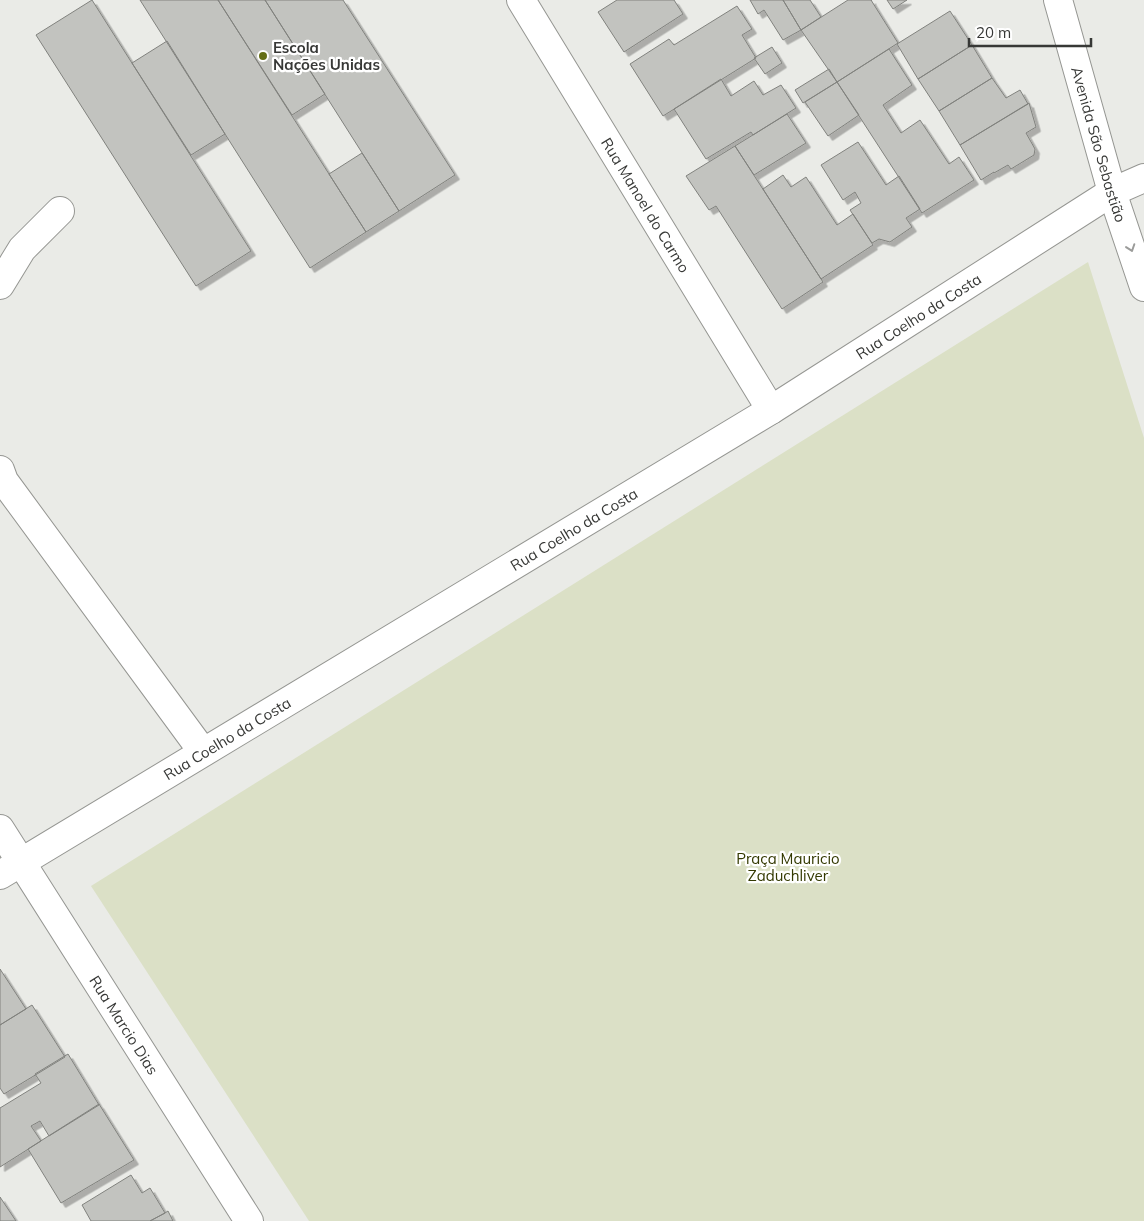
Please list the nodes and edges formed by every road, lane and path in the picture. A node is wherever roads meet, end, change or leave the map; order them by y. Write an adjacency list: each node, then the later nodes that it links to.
1 (521, 0): 8 (street, Rua Manoel do Carmo)
2 (1058, 0): 4 (street, Avenida São Sebastião)
3 (1144, 178): 4 (street, Rua Coelho da Costa)
4 (1112, 192): 7 (street, Avenida São Sebastião, one-way to 7); 8 (street, Rua Coelho da Costa)
5 (60, 211): 6 (street)
6 (0, 286)
7 (1144, 287)
8 (771, 410): 10 (street, Rua Coelho da Costa)
9 (0, 470): 10 (street)
10 (204, 752): 12 (street, Rua Coelho da Costa)
11 (0, 829): 12 (street, Rua Marcio Dias)
12 (11, 868): 13 (street, Rua Marcio Dias)
13 (249, 1221)

